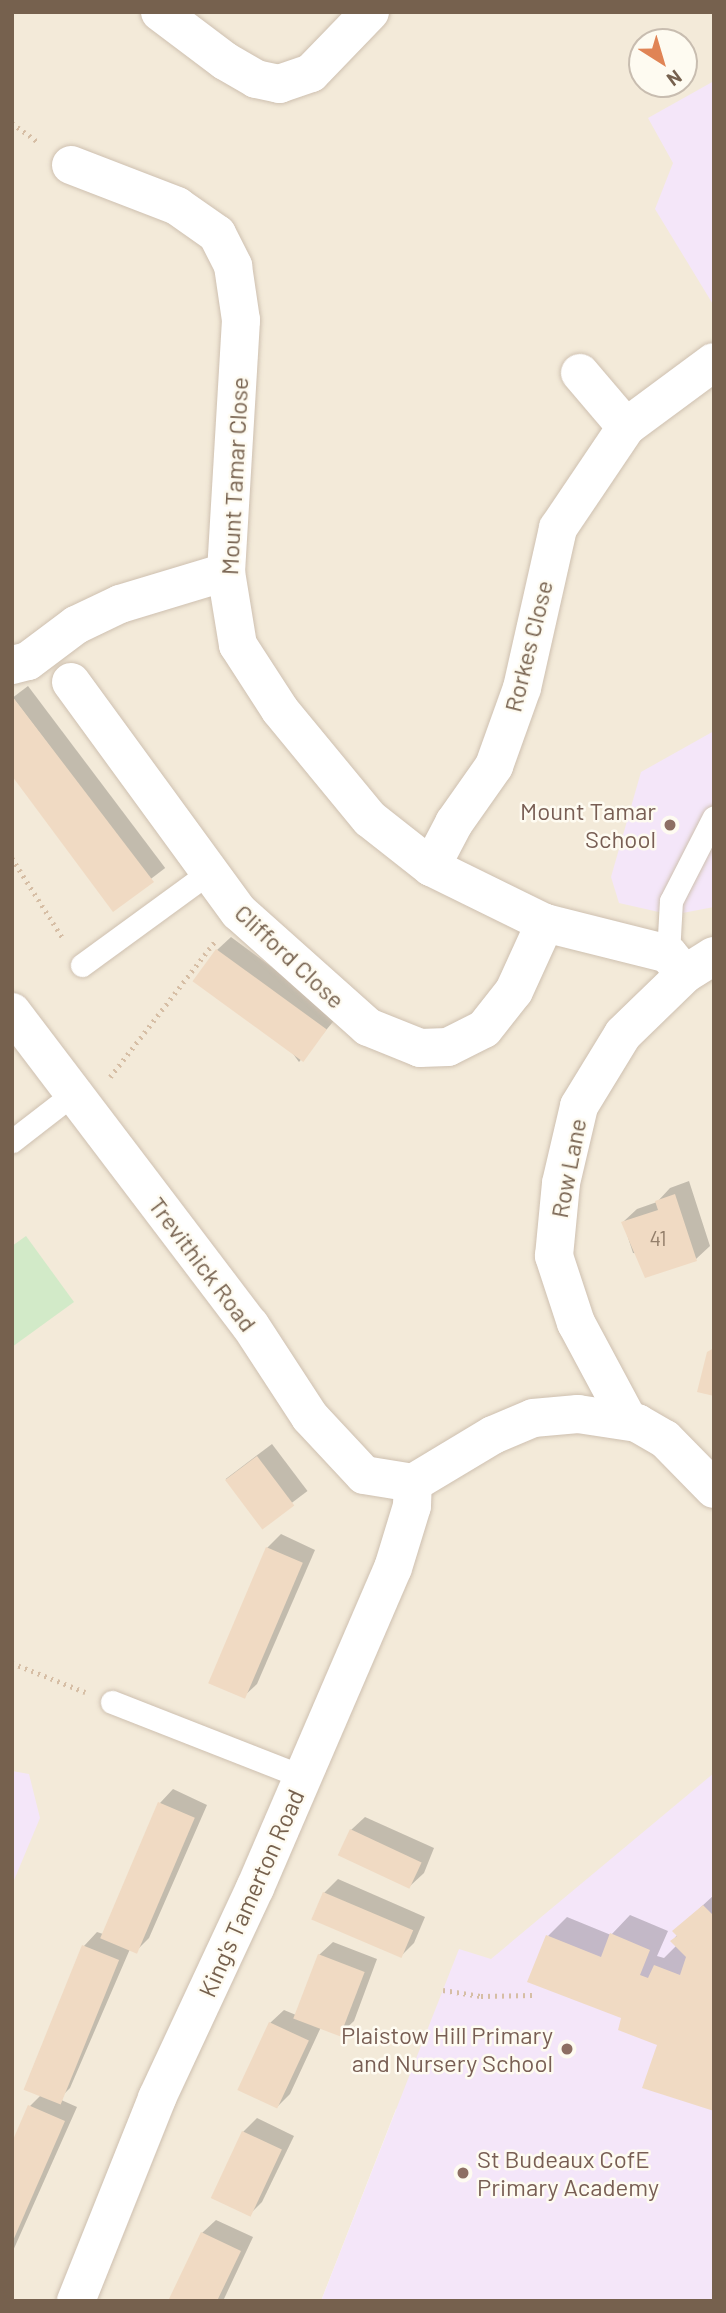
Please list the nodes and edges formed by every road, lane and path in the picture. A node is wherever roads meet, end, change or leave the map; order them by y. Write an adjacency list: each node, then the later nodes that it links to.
1 (160, 12): 2 (street)
2 (370, 12)
3 (71, 165): 7 (street, Mount Tamar Close)
4 (714, 362): 6 (street, Rorkes Close)
5 (580, 373): 6 (street)
6 (626, 427): 12 (street, Rorkes Close)
7 (226, 572): 8 (street); 12 (street, Mount Tamar Close)
8 (12, 665)
9 (71, 682): 13 (street, Clifford Close)
10 (714, 817): 16 (lane)
11 (12, 858): 17 (path)
12 (431, 867): 15 (street, Mount Tamar Close)
13 (208, 873): 14 (street, Clifford Close); 17 (lane)
14 (239, 912): 15 (street, Clifford Close); 19 (path)
15 (544, 923): 16 (street, Mount Tamar Close)
16 (689, 961): 21 (street, Row Lane)
17 (82, 965)
18 (12, 1012): 19 (street, Trevithick Road)
19 (80, 1100): 20 (lane); 22 (street, Trevithick Road)
20 (12, 1141)
21 (627, 1418): 22 (street); 23 (street)
22 (413, 1483): 26 (street, King's Tamerton Road)
23 (714, 1489)
24 (12, 1663): 25 (path)
25 (112, 1702): 26 (lane)
26 (303, 1777): 29 (street, King's Tamerton Road)
27 (443, 1990): 28 (path)
28 (532, 1994)
29 (76, 2301)

